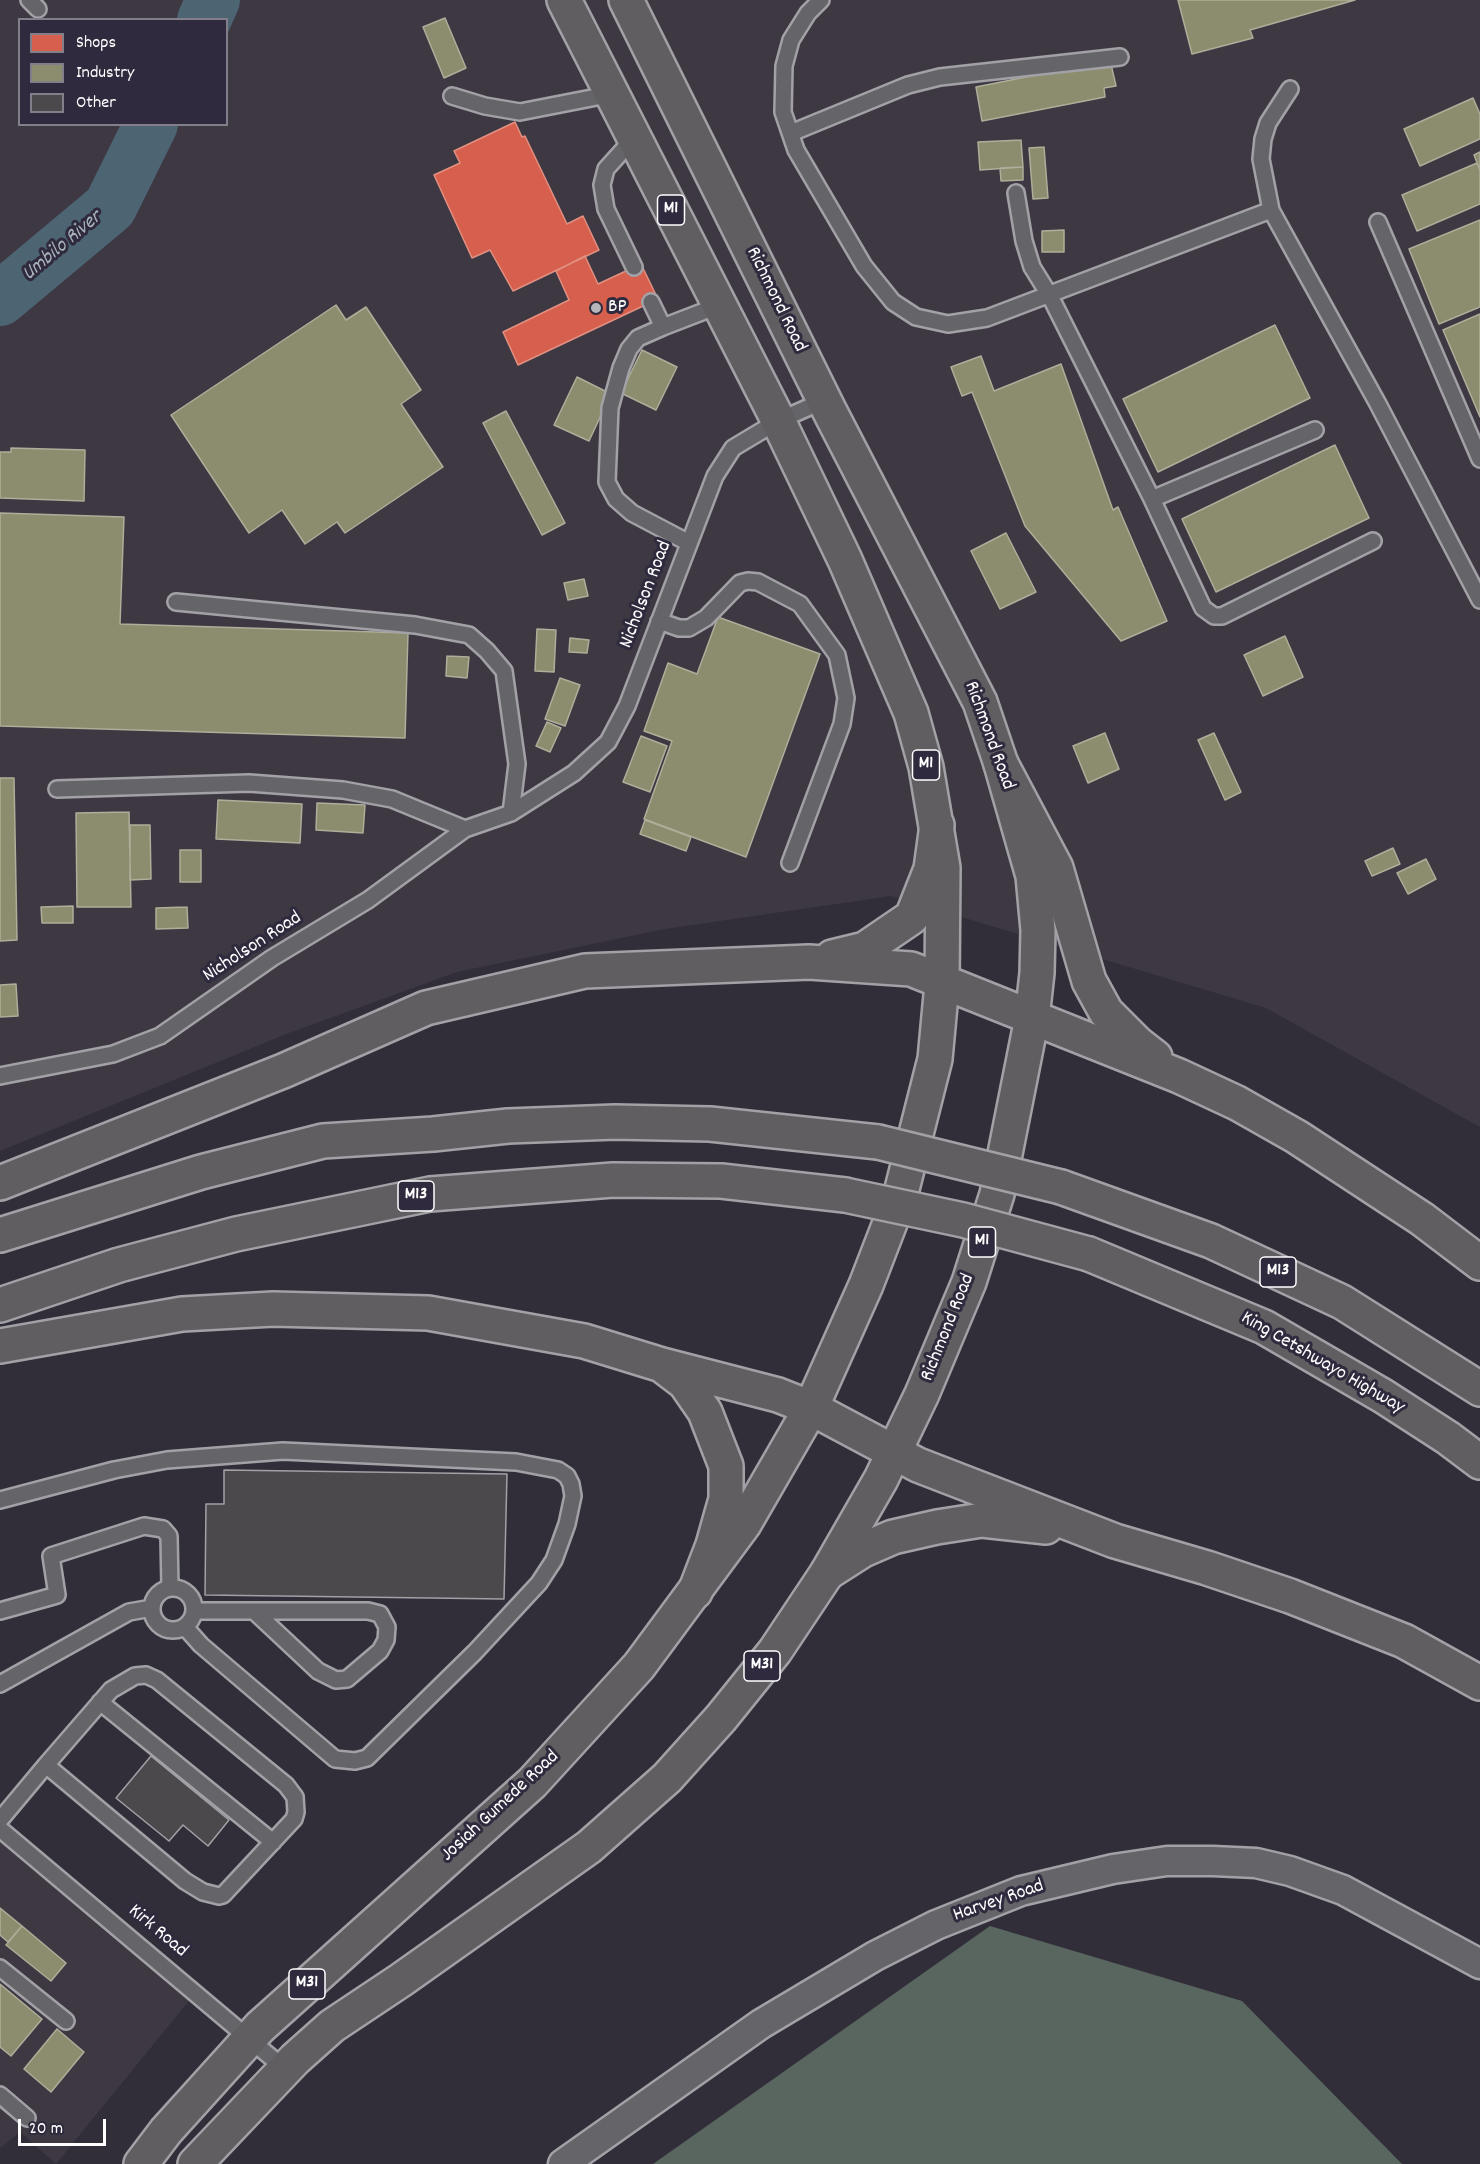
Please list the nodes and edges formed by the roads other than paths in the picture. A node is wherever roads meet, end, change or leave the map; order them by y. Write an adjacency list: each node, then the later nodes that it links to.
1 (564, 0): 8 (main road, M1)
2 (626, 0): 5 (main road, Richmond Road / M1)
3 (650, 0): 5 (main road)
4 (820, 0): 10 (lane)
5 (644, 36): 20 (main road, Richmond Road / M1)
6 (1120, 57): 10 (lane)
7 (1290, 89): 13 (lane)
8 (612, 94): 9 (lane); 11 (main road, M1)
9 (452, 96)
10 (790, 133): 16 (lane)
11 (634, 138): 15 (lane); 18 (main road, M1)
12 (1016, 193): 16 (lane)
13 (1271, 210): 16 (lane); 27 (lane)
14 (1378, 222): 23 (lane)
15 (634, 267)
16 (1050, 296): 24 (lane)
17 (651, 302): 19 (lane)
18 (720, 305): 19 (lane); 21 (main road, M1)
19 (663, 327): 26 (lane)
20 (825, 400): 21 (lane, Nicholson Road); 30 (main road, Richmond Road / M1)
21 (778, 421): 26 (lane, Nicholson Road); 33 (main road, M1)
22 (1315, 430): 24 (lane)
23 (1480, 459)
24 (1152, 499): 25 (lane)
25 (1372, 541)
26 (688, 543): 29 (lane, Nicholson Road)
27 (1478, 591)
28 (176, 602): 32 (lane)
29 (659, 621): 32 (lane, Nicholson Road); 35 (lane)
30 (1001, 764): 38 (main road, Richmond Road / M1); 39 (main road)
31 (57, 789): 34 (lane)
32 (511, 813): 34 (lane, Nicholson Road)
33 (937, 825): 36 (main road); 37 (main road, M1)
34 (465, 829): 40 (lane, Nicholson Road)
35 (790, 863)
36 (809, 962): 37 (main road); 41 (main road)
37 (942, 984): 38 (main road); 48 (main road, M1)
38 (1032, 1018): 39 (main road); 49 (main road, Richmond Road / M1)
39 (1179, 1076): 43 (main road)
40 (0, 1077)
41 (0, 1183)
42 (0, 1235): 47 (main road, M13, bridge)
43 (1480, 1263)
44 (0, 1305): 50 (main road, King Cetshwayo Highway / M13, bridge)
45 (0, 1346): 46 (main road)
46 (662, 1365): 48 (main road); 55 (main road)
47 (1480, 1389)
48 (811, 1408): 49 (main road); 55 (main road, Josiah Gumede Road / M31)
49 (894, 1453): 52 (main road); 53 (main road, M31)
50 (1480, 1462)
51 (0, 1500): 60 (lane)
52 (1115, 1541): 53 (main road); 61 (main road)
53 (827, 1573): 72 (main road, M31)
54 (170, 1588): 56 (lane); 57 (lane); 58 (lane)
55 (695, 1592): 71 (main road, Josiah Gumede Road / M31)
56 (152, 1608): 60 (lane); 62 (lane)
57 (0, 1611)
58 (195, 1611): 59 (lane); 60 (lane)
59 (255, 1612): 59 (lane)
60 (185, 1627)
61 (1480, 1683)
62 (0, 1684)
63 (100, 1702): 64 (lane); 67 (lane); 67 (lane)
64 (46, 1765): 65 (lane); 67 (lane)
65 (0, 1820)
66 (0, 1828): 71 (lane, Kirk Road)
67 (273, 1842)
68 (1480, 1964): 77 (street, Harvey Road)
69 (0, 1968): 70 (lane)
70 (66, 2021)
71 (249, 2038): 72 (lane, Kirk Road); 75 (main road, Josiah Gumede Road / M31)
72 (285, 2069): 76 (main road, M31)
73 (0, 2095): 74 (lane)
74 (27, 2118)
75 (141, 2164)
76 (195, 2164)
77 (564, 2164)

